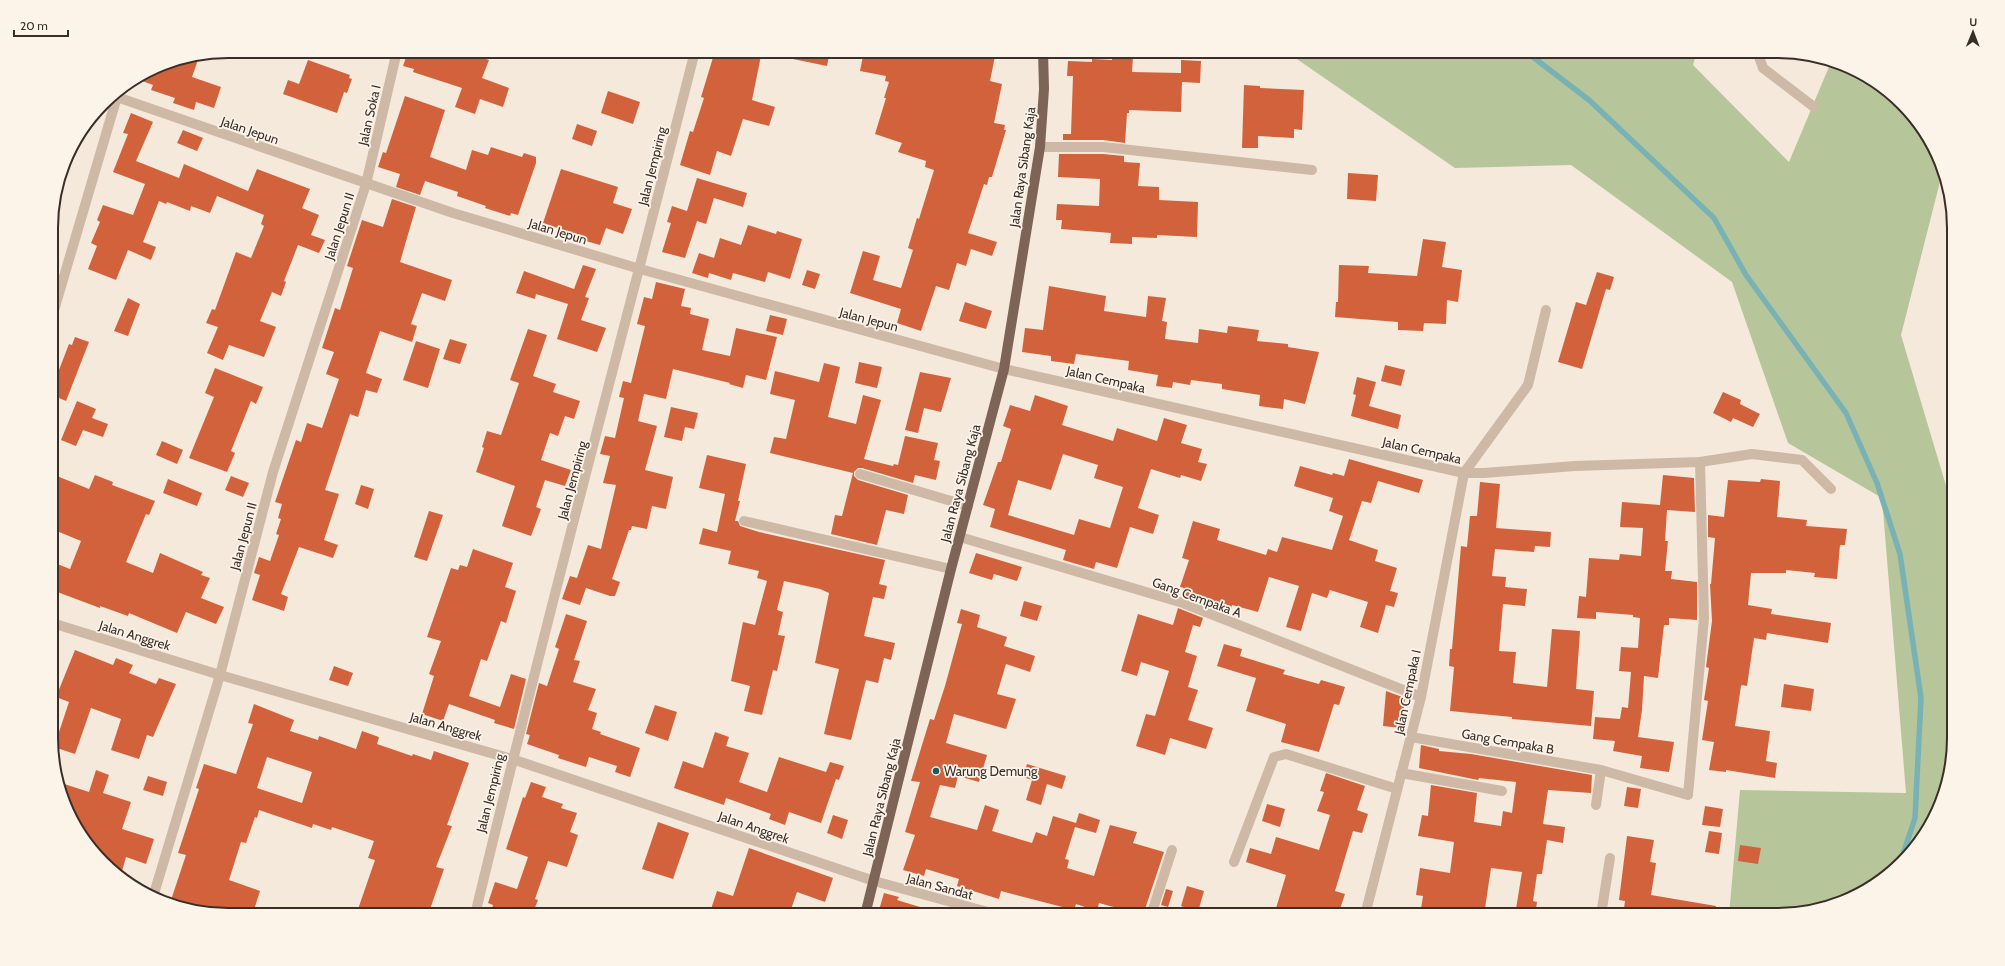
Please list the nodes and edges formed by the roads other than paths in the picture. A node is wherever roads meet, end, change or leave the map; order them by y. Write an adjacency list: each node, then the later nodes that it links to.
1 (395, 58): 10 (street, Jalan Soka I)
2 (693, 58): 11 (street, Jalan Jempiring)
3 (1043, 58): 8 (main road, Jalan Raya Sibang Kaja)
4 (1759, 58): 7 (street)
5 (121, 96): 10 (street, Jalan Jepun)
6 (114, 102): 12 (street)
7 (1814, 107)
8 (1040, 147): 9 (street); 14 (main road, Jalan Raya Sibang Kaja)
9 (1312, 170)
10 (366, 184): 11 (street, Jalan Jepun); 24 (street, Jalan Jepun II)
11 (640, 269): 14 (street, Jalan Jepun); 27 (street, Jalan Jempiring)
12 (58, 296)
13 (1546, 310): 16 (street)
14 (1004, 369): 16 (street, Jalan Cempaka); 19 (main road, Jalan Raya Sibang Kaja)
15 (1700, 462): 16 (street, Jalan Cempaka); 18 (street, Jalan Cempaka); 28 (street, Gang Cempaka B)
16 (1464, 473): 25 (street, Jalan Cempaka I)
17 (860, 474): 19 (street)
18 (1831, 489)
19 (968, 506): 21 (main road, Jalan Raya Sibang Kaja)
20 (744, 521): 22 (street)
21 (960, 537): 22 (main road, Jalan Raya Sibang Kaja); 25 (street, Gang Cempaka A)
22 (951, 569): 36 (main road, Jalan Raya Sibang Kaja)
23 (58, 625): 24 (street, Jalan Anggrek)
24 (220, 675): 27 (street, Jalan Anggrek); 37 (street, Jalan Jepun II)
25 (1421, 697): 26 (street, Jalan Cempaka I)
26 (1411, 737): 28 (street, Gang Cempaka B); 29 (street, Jalan Cempaka I)
27 (512, 758): 36 (street, Jalan Anggrek); 38 (street, Jalan Jempiring)
28 (1602, 770): 32 (street)
29 (1402, 773): 30 (street, Jalan Cempaka I); 31 (street)
30 (1397, 789): 35 (street); 42 (street, Jalan Cempaka I)
31 (1502, 791)
32 (1596, 805)
33 (1172, 850): 41 (street)
34 (1610, 858): 43 (street)
35 (1234, 862)
36 (874, 881): 39 (main road, Jalan Raya Sibang Kaja); 40 (street, Jalan Sandat)
37 (155, 891)
38 (477, 908)
39 (867, 908)
40 (973, 908)
41 (1153, 908)
42 (1367, 908)
43 (1601, 908)

